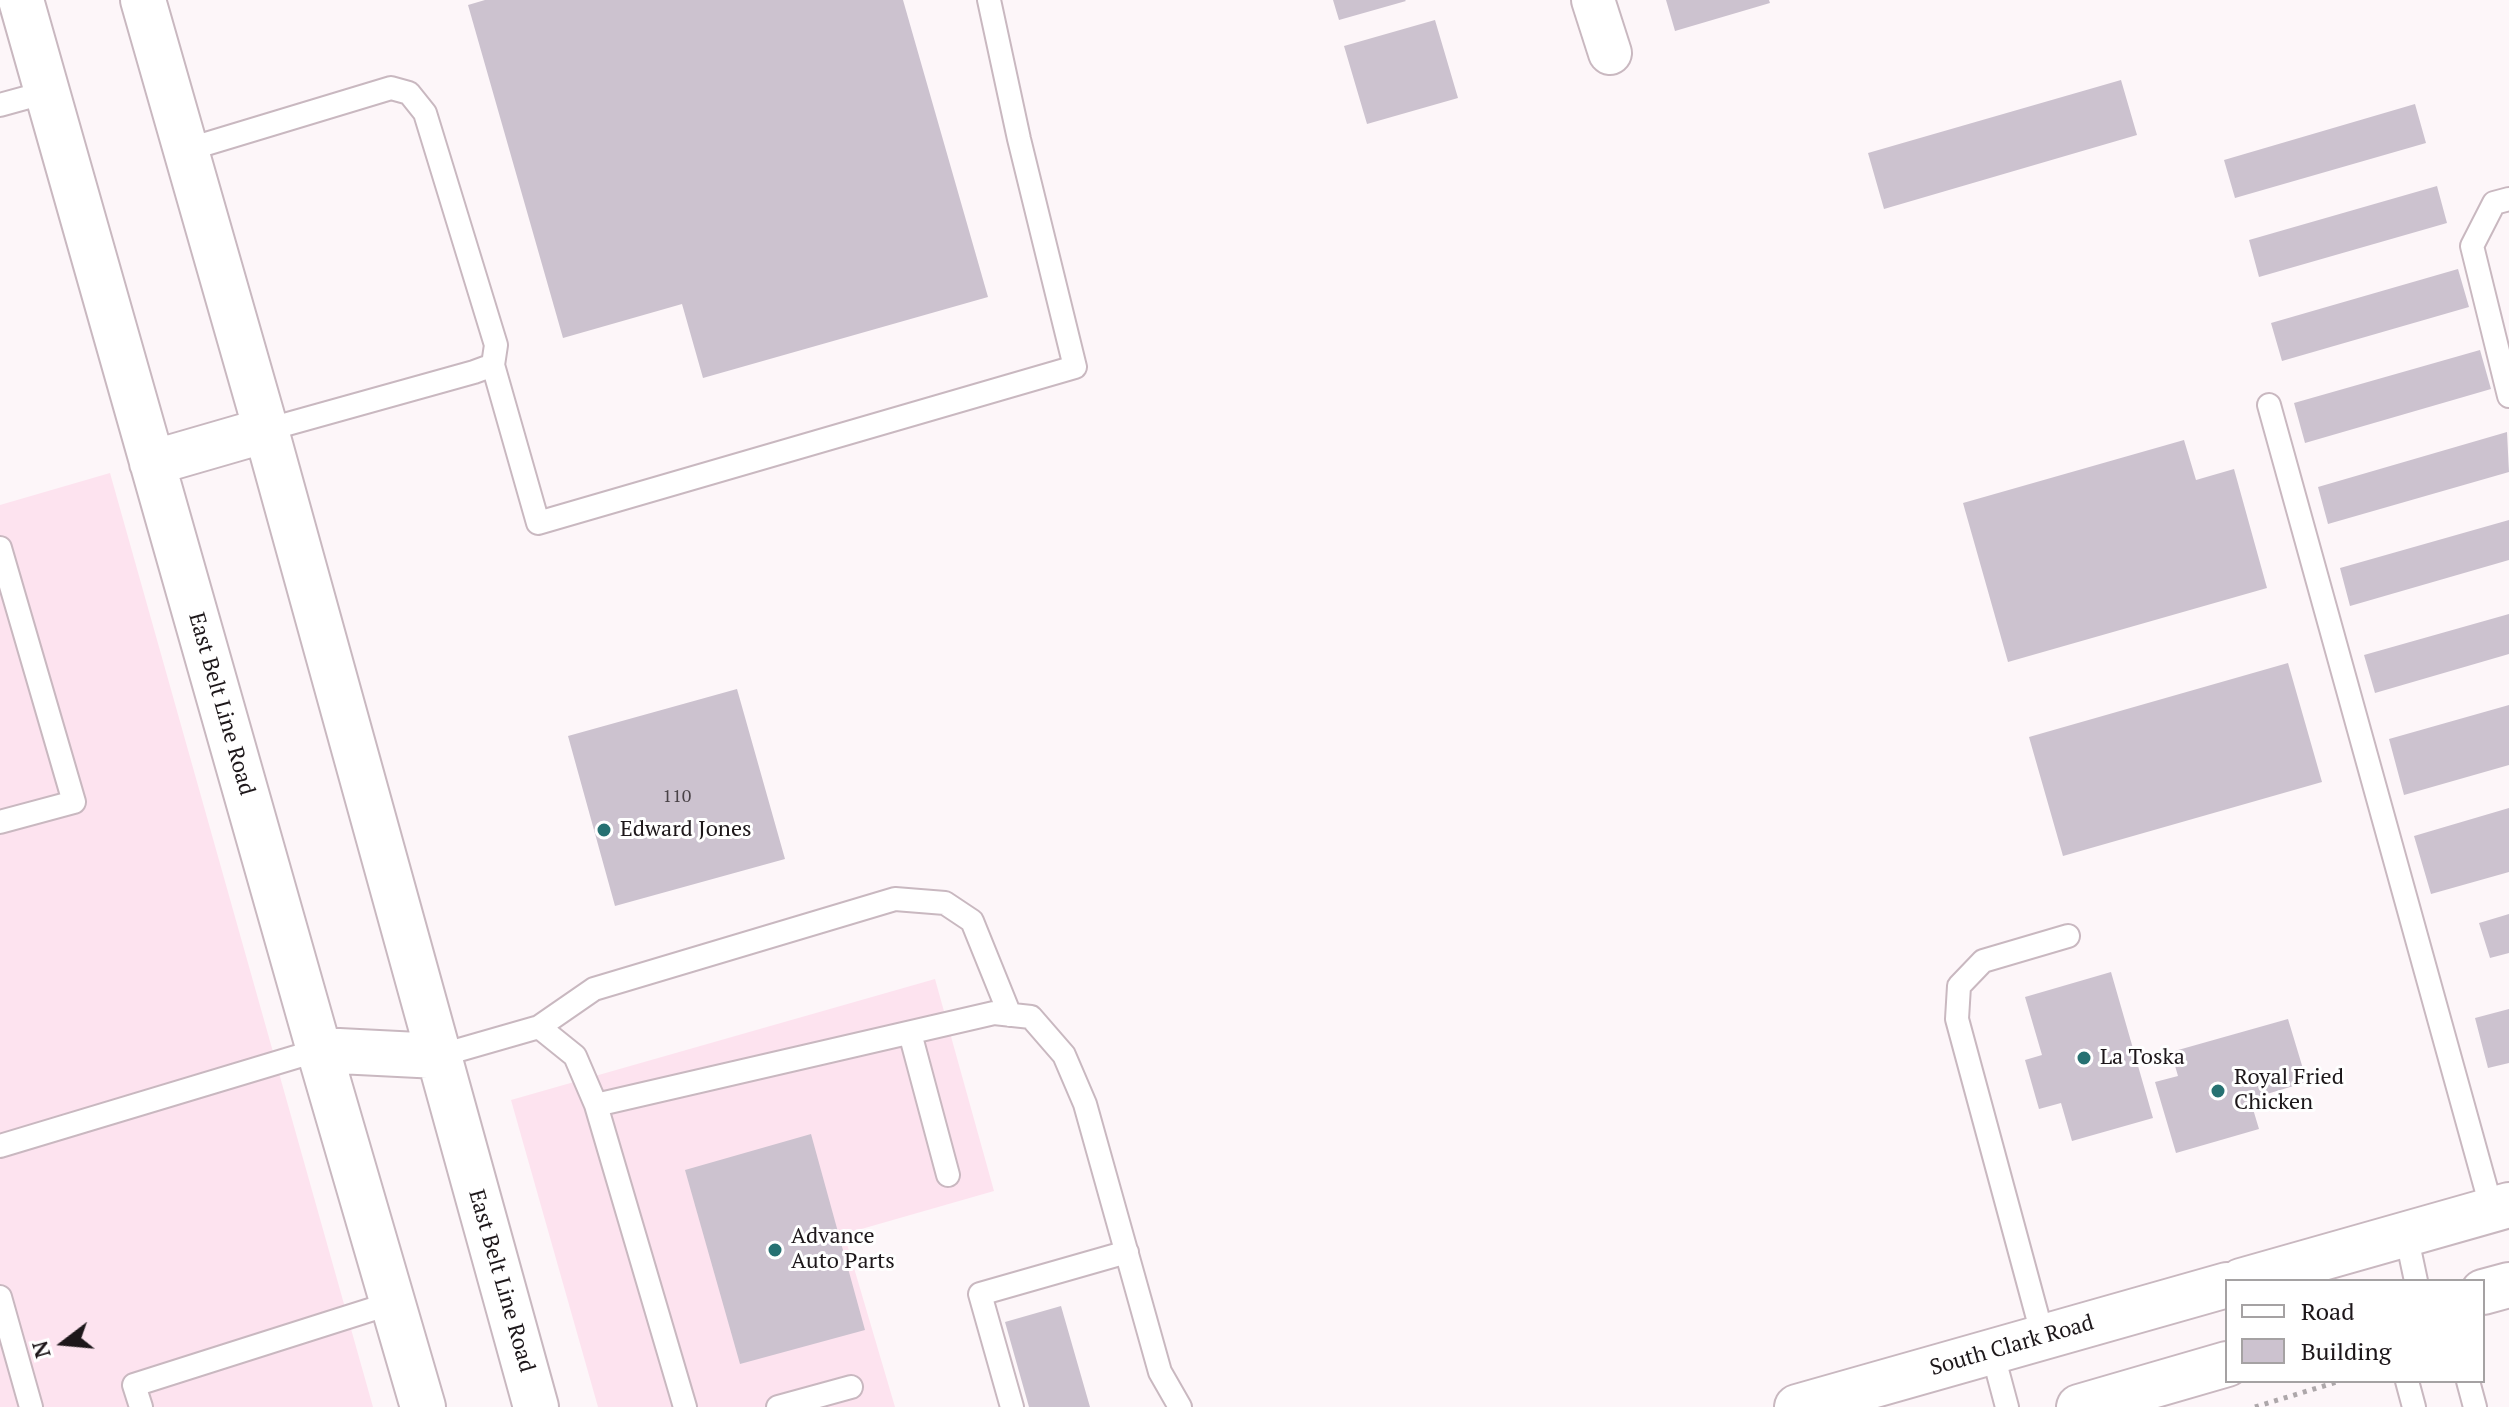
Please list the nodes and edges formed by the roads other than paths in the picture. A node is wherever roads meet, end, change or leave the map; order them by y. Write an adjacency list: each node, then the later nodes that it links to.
1 (21, 0): 6 (main road, East Belt Line Road)
2 (143, 0): 8 (main road, East Belt Line Road)
3 (989, 0): 10 (lane)
4 (1593, 0): 5 (street)
5 (1610, 53)
6 (47, 92): 7 (lane); 14 (main road, East Belt Line Road)
7 (0, 105)
8 (186, 150): 10 (lane); 13 (main road, East Belt Line Road)
9 (2509, 199): 11 (lane)
10 (493, 365): 13 (lane)
11 (2509, 396)
12 (2269, 405): 26 (lane)
13 (266, 430): 14 (main road); 22 (main road, East Belt Line Road)
14 (152, 463): 21 (main road, East Belt Line Road)
15 (0, 548): 16 (lane)
16 (0, 822)
17 (2068, 936): 36 (lane)
18 (1010, 1015): 19 (lane); 20 (lane); 28 (lane)
19 (539, 1027): 22 (lane); 23 (lane)
20 (910, 1033): 23 (lane); 25 (lane)
21 (319, 1050): 22 (main road); 24 (lane); 35 (main road, East Belt Line Road)
22 (438, 1056): 45 (main road, East Belt Line Road)
23 (596, 1105): 46 (lane)
24 (0, 1146)
25 (948, 1175)
26 (2501, 1208): 27 (main road)
27 (2406, 1234): 29 (main road); 30 (lane)
28 (1127, 1252): 48 (lane); 49 (lane)
29 (2248, 1279)
30 (2416, 1279)
31 (2509, 1285): 33 (main road)
32 (2225, 1286): 36 (main road, South Clark Road)
33 (2485, 1291)
34 (0, 1297): 42 (lane)
35 (392, 1303): 43 (lane); 44 (main road, East Belt Line Road)
36 (2043, 1337): 37 (main road, South Clark Road)
37 (1992, 1351): 50 (main road, South Clark Road); 51 (lane)
38 (2225, 1365): 52 (main road)
39 (2408, 1383): 53 (lane)
40 (2469, 1383): 54 (lane)
41 (851, 1387): 47 (lane)
42 (31, 1407)
43 (141, 1407)
44 (423, 1407)
45 (536, 1407)
46 (685, 1407)
47 (778, 1407)
48 (1012, 1407)
49 (1180, 1407)
50 (1797, 1407)
51 (2007, 1407)
52 (2079, 1407)
53 (2414, 1407)
54 (2475, 1407)

